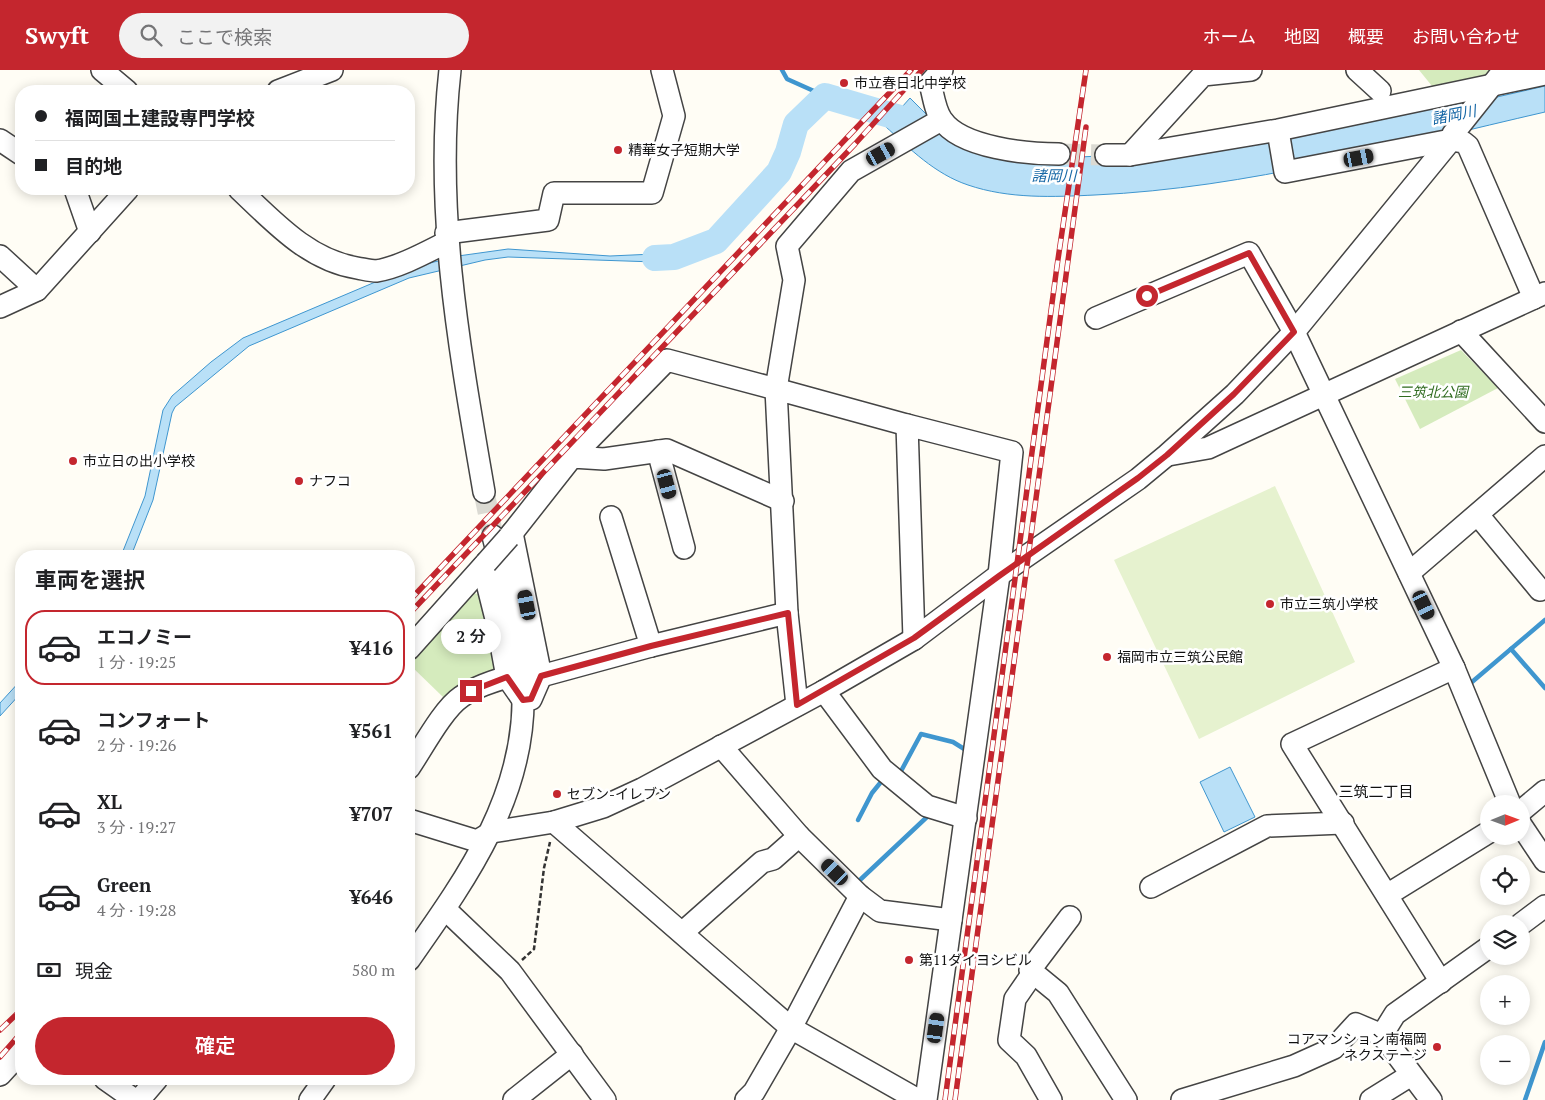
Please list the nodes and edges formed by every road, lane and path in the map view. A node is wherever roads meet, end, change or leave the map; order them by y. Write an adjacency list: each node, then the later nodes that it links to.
1 (332, 70): 9 (street)
2 (450, 70): 26 (street)
3 (662, 70): 26 (street)
4 (942, 70): 14 (street)
5 (1251, 70): 21 (street)
6 (1357, 70): 13 (street)
7 (109, 71): 11 (street)
8 (1545, 74): 10 (street)
9 (299, 75): 12 (street)
10 (1493, 82): 16 (street); 21 (street)
11 (122, 85)
12 (286, 85)
13 (1380, 92)
14 (941, 120): 19 (street); 34 (street)
15 (1278, 131): 16 (street)
16 (1452, 137): 29 (street); 33 (street)
17 (0, 140): 18 (street)
18 (15, 150)
19 (1058, 154)
20 (1106, 155): 21 (street)
21 (1130, 155)
22 (76, 195): 25 (street)
23 (123, 195): 25 (street)
24 (245, 195): 26 (street)
25 (90, 232): 28 (street)
26 (447, 238): 42 (street)
27 (0, 256): 28 (street)
28 (37, 290): 30 (street)
29 (1540, 296): 32 (street)
30 (0, 307)
31 (1096, 318): 33 (street)
32 (1461, 331): 35 (street); 36 (street)
33 (1294, 332): 35 (street); 39 (street)
34 (776, 389): 37 (street); 41 (street); 43 (street)
35 (1323, 395): 39 (street); 49 (street)
36 (1545, 422)
37 (907, 425): 50 (street); 53 (street)
38 (658, 451): 41 (street); 43 (street); 47 (street)
39 (1167, 455): 50 (street)
40 (1545, 456): 44 (street)
41 (572, 457): 46 (street)
42 (484, 492)
43 (783, 502): 52 (street)
44 (1478, 515): 49 (street); 51 (street)
45 (610, 517): 55 (street)
46 (505, 535): 48 (street, bridge); 57 (street); 60 (street)
47 (684, 548)
48 (485, 565): 54 (street); 58 (street)
49 (1409, 573): 56 (street)
50 (999, 576): 53 (street); 67 (street)
51 (1540, 590)
52 (788, 613): 55 (street); 61 (street)
53 (914, 638): 59 (street)
54 (415, 642)
55 (651, 646): 57 (street)
56 (1454, 668): 65 (street); 70 (street)
57 (541, 676): 60 (street)
58 (507, 677): 60 (street); 63 (street)
59 (824, 691): 61 (street); 67 (street)
60 (523, 700): 71 (street)
61 (797, 705): 62 (street)
62 (721, 746): 69 (street); 72 (street)
63 (415, 759)
64 (1545, 791): 66 (street)
65 (1506, 795)
66 (1530, 804)
67 (966, 818): 83 (street)
68 (415, 822): 71 (street)
69 (554, 822): 71 (street); 84 (street); 87 (path)
70 (1343, 823): 76 (street); 77 (street)
71 (492, 832): 80 (street)
72 (799, 836): 78 (street); 84 (street)
73 (1480, 838): 77 (street)
74 (1530, 838): 75 (street)
75 (1545, 861)
76 (1151, 887)
77 (1387, 895): 89 (street)
78 (860, 896): 83 (street); 90 (street)
79 (1545, 906): 82 (street)
80 (445, 909): 85 (street); 87 (street)
81 (1070, 917): 88 (street)
82 (1530, 917)
83 (951, 920): 105 (street)
84 (683, 932): 90 (street)
85 (415, 952)
86 (1480, 953): 89 (street)
87 (510, 971): 92 (street)
88 (1033, 973): 106 (street); 107 (street)
89 (1440, 982): 91 (street)
90 (791, 1028): 103 (street); 104 (street)
91 (1382, 1035): 95 (street); 108 (street)
92 (572, 1054): 101 (street); 102 (street)
93 (15, 1059): 94 (street)
94 (0, 1075)
95 (1411, 1075): 109 (street); 110 (street)
96 (114, 1085): 99 (street)
97 (151, 1085): 99 (street)
98 (321, 1085): 100 (street)
99 (137, 1100)
100 (310, 1100)
101 (514, 1100)
102 (605, 1100)
103 (746, 1100)
104 (918, 1100)
105 (926, 1100)
106 (1051, 1100)
107 (1126, 1100)
108 (1182, 1100)
109 (1371, 1100)
110 (1431, 1100)

